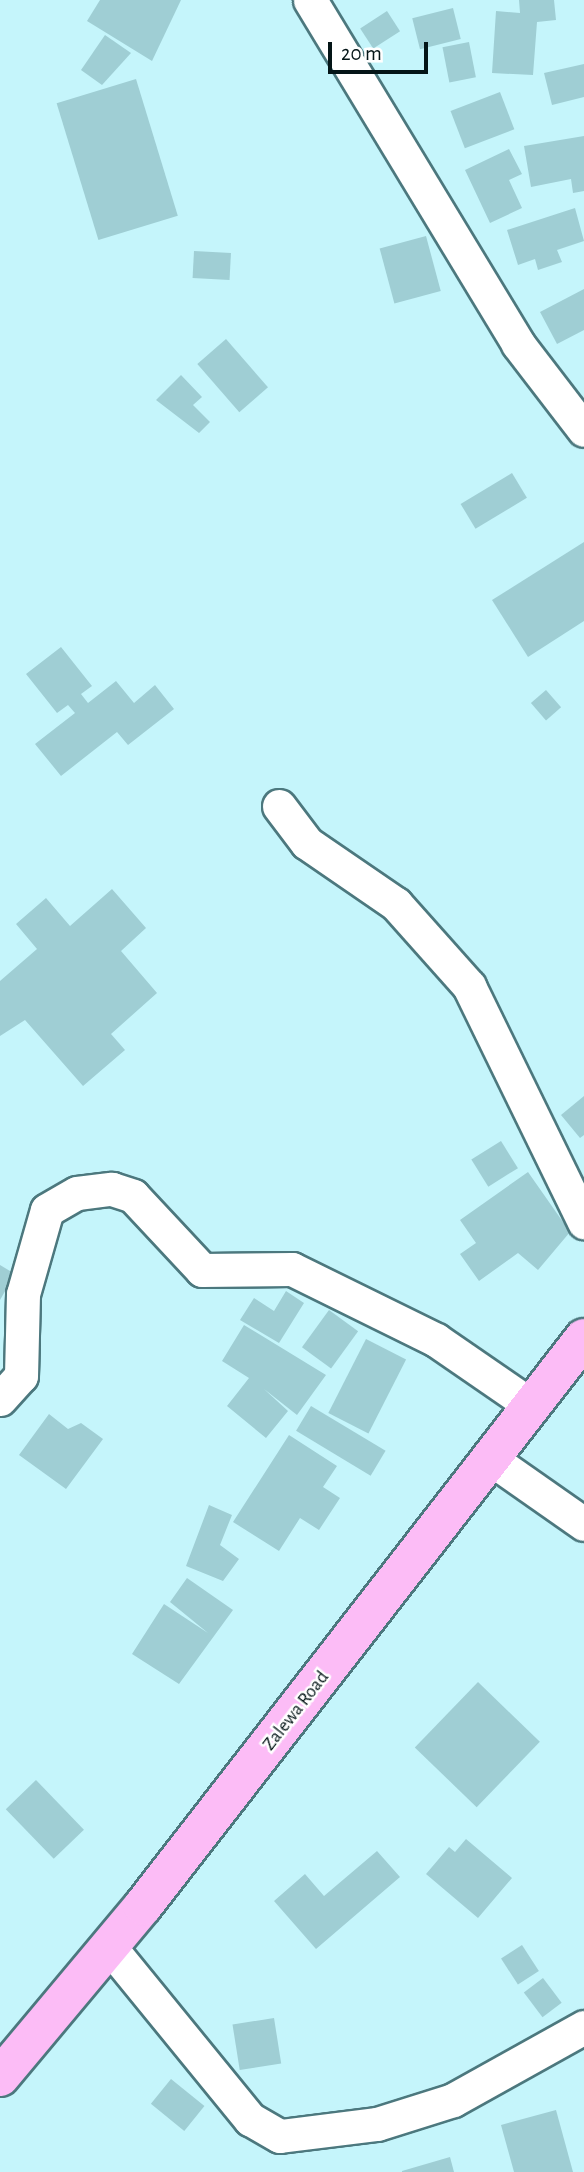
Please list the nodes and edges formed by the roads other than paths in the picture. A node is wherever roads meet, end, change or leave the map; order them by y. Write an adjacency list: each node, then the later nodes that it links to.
1 (310, 0): 2 (street)
2 (584, 430)
3 (279, 806): 4 (street)
4 (584, 1222)
5 (584, 1338): 7 (highway, Zalewa Road)
6 (0, 1399): 7 (street)
7 (532, 1405): 8 (highway, Zalewa Road)
8 (491, 1459): 9 (street); 10 (highway, Zalewa Road)
9 (584, 1524)
10 (108, 1945): 11 (street); 12 (highway, Zalewa Road)
11 (584, 2027)
12 (0, 2077)

